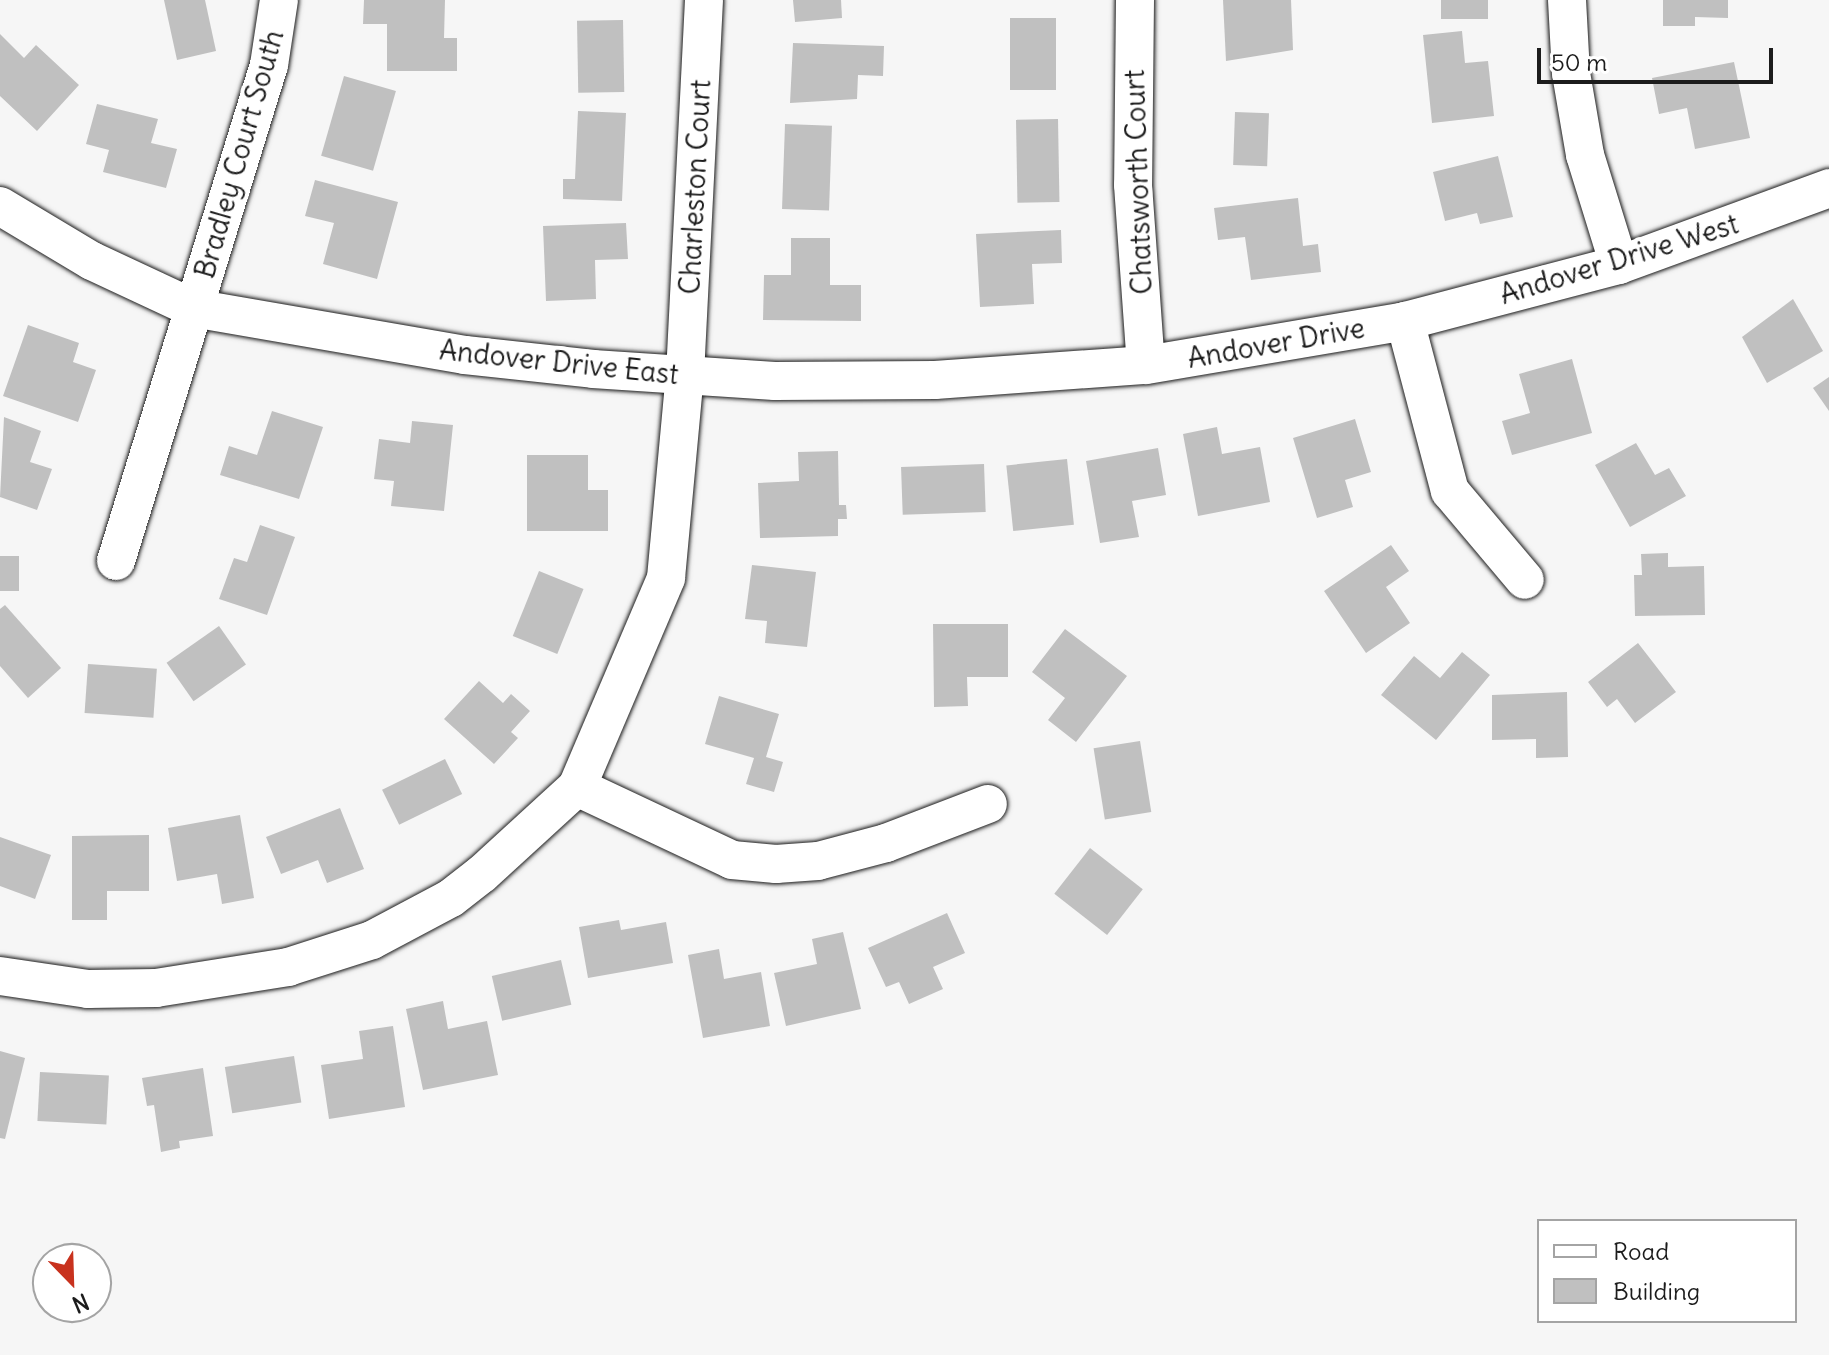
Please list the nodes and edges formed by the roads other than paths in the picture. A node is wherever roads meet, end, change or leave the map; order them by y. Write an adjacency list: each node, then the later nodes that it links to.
1 (279, 0): 8 (street, Bradley Court South)
2 (704, 0): 11 (street, Charleston Court)
3 (1135, 0): 10 (street, Chatsworth Court)
4 (1567, 0): 7 (street)
5 (1829, 188): 7 (street, Andover Drive West)
6 (0, 206): 8 (street, Andover Drive East)
7 (1619, 265): 9 (street, Andover Drive West)
8 (193, 308): 11 (street, Andover Drive East); 12 (street, Bradley Court South)
9 (1405, 321): 10 (street, Andover Drive); 13 (street)
10 (1146, 365): 11 (street, Andover Drive East)
11 (685, 375): 14 (street, Charleston Court)
12 (116, 561)
13 (1525, 580)
14 (577, 787): 15 (street); 16 (street)
15 (988, 804)
16 (0, 976)

